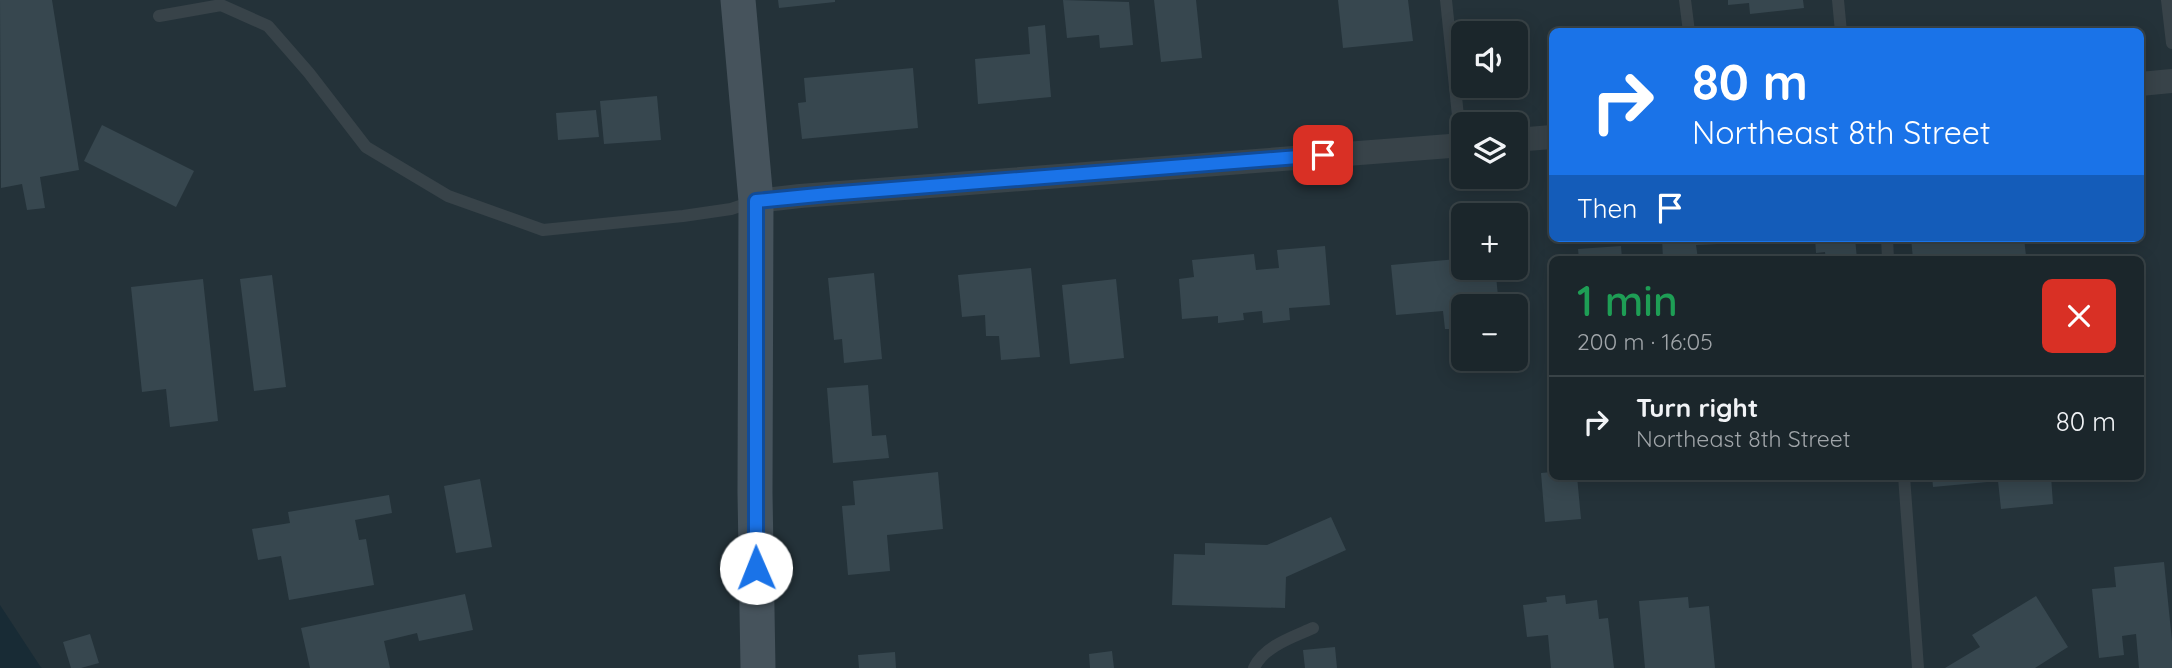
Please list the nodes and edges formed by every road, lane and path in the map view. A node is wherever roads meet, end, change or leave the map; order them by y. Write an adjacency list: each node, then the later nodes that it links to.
1 (738, 0): 16 (street)
2 (1446, 0): 12 (lane)
3 (1685, 0): 7 (lane)
4 (1838, 0): 8 (lane)
5 (2167, 0): 9 (lane)
6 (159, 16): 16 (lane)
7 (1688, 28)
8 (1841, 28)
9 (2172, 43)
10 (2172, 81): 11 (street)
11 (2144, 84)
12 (1458, 112)
13 (1549, 137): 14 (street)
14 (1528, 139)
15 (1451, 146): 16 (street)
16 (756, 201): 19 (street)
17 (1904, 480): 21 (lane)
18 (1313, 628): 20 (lane)
19 (758, 668)
20 (1254, 668)
21 (1918, 668)

